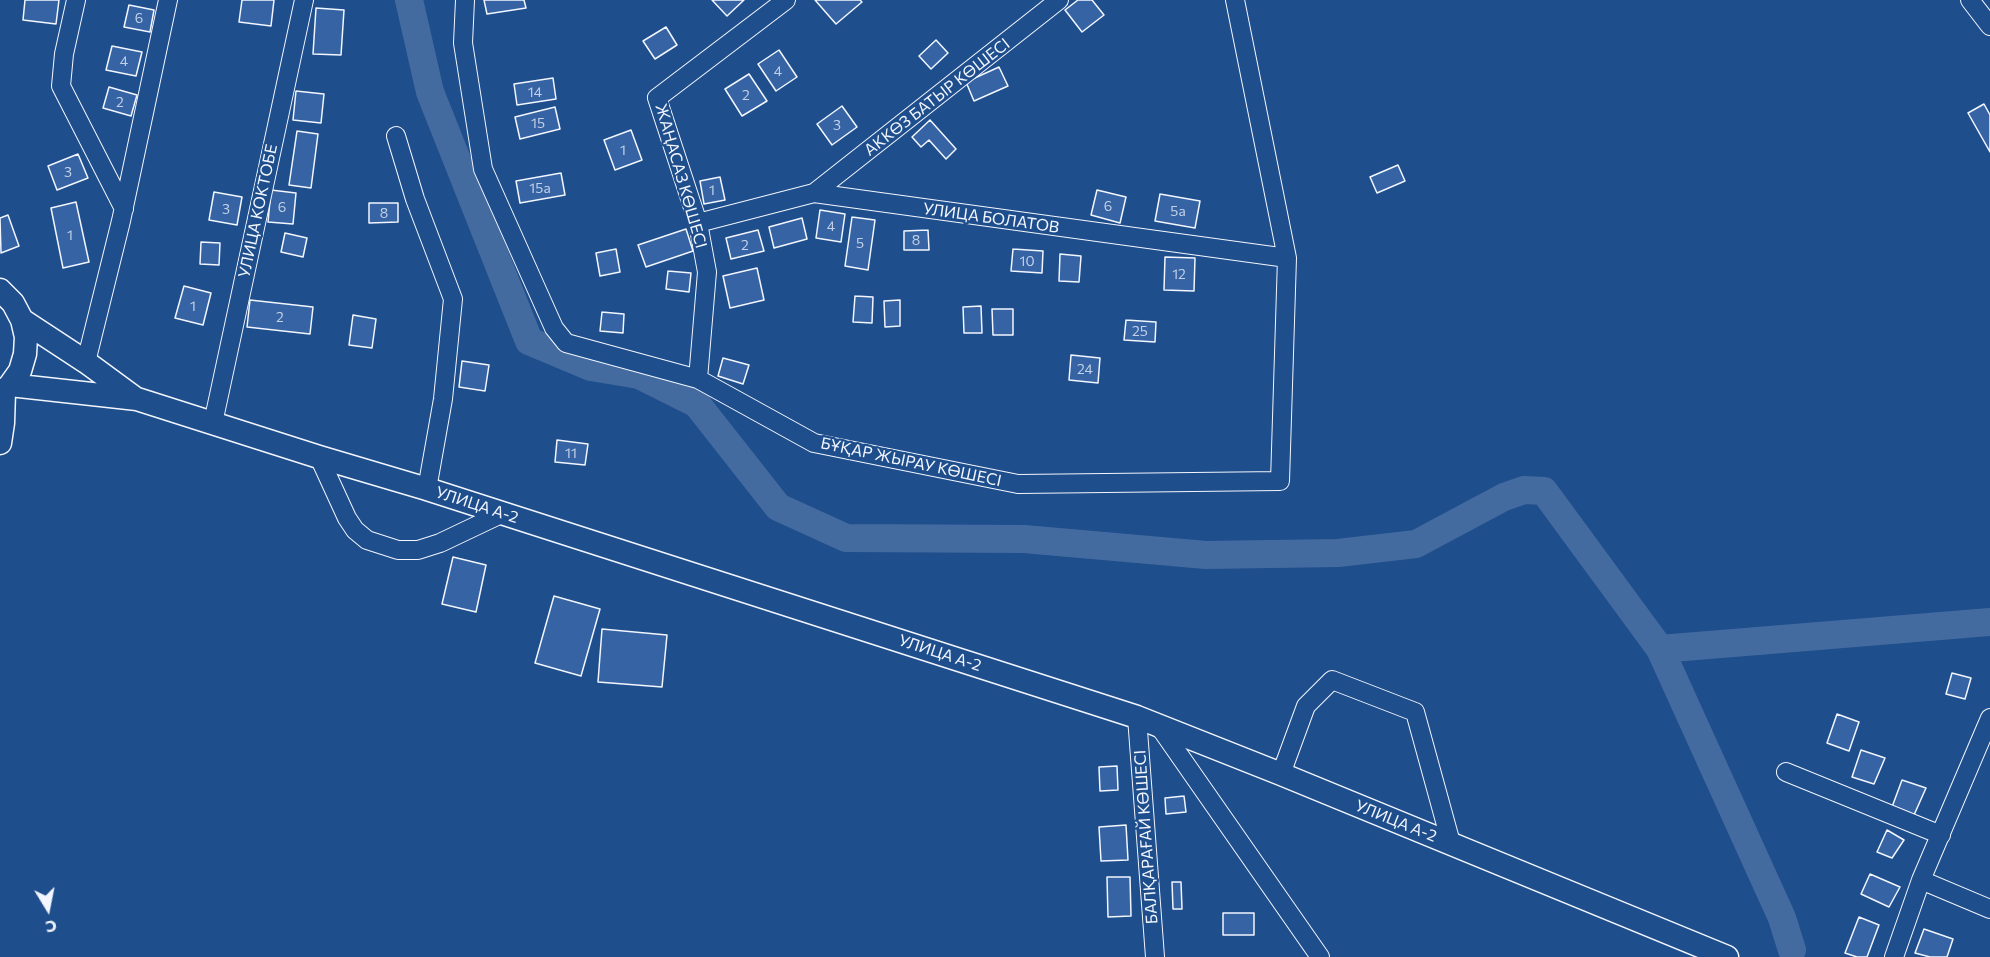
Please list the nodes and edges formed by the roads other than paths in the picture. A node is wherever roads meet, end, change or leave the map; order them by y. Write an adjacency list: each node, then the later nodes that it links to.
1 (76, 0): 12 (street)
2 (168, 0): 12 (street)
3 (304, 0): 21 (street, УЛИЦА КОКТОБЕ)
4 (465, 0): 18 (street, БҰҚАР ЖЫРАУ КӨШЕСІ)
5 (786, 0): 13 (street, ЖАҢАСАЗ КӨШЕСІ)
6 (1059, 0): 11 (street, АККӨЗ БАТЫР КӨШЕСІ)
7 (1235, 0): 14 (street)
8 (1970, 0): 9 (street)
9 (1990, 26)
10 (396, 136): 24 (street)
11 (814, 193): 13 (street, УЛИЦА БОЛАТОВ); 14 (street, УЛИЦА БОЛАТОВ)
12 (124, 209): 17 (street)
13 (698, 223): 18 (street, ЖАҢАСАЗ КӨШЕСІ)
14 (1287, 258): 18 (street, БҰҚАР ЖЫРАУ КӨШЕСІ)
15 (0, 290): 16 (main road)
16 (22, 320): 17 (main road, УЛИЦА А-2); 19 (main road)
17 (86, 362): 20 (main road, УЛИЦА А-2)
18 (698, 379)
19 (4, 390): 20 (main road, УЛИЦА А-2); 22 (main road)
20 (137, 399): 21 (main road, УЛИЦА А-2)
21 (213, 423): 23 (main road, УЛИЦА А-2)
22 (0, 443)
23 (320, 457): 24 (main road, УЛИЦА А-2); 25 (street)
24 (427, 489): 25 (main road, УЛИЦА А-2)
25 (501, 514): 26 (main road, УЛИЦА А-2)
26 (1137, 717): 28 (main road, УЛИЦА А-2); 35 (street, БАЛҚАРАҒАЙ КӨШЕСІ)
27 (1990, 718): 31 (street)
28 (1159, 726): 30 (main road, УЛИЦА А-2); 36 (street)
29 (1786, 772): 31 (street)
30 (1281, 774): 32 (main road, УЛИЦА А-2); 32 (street)
31 (1941, 835): 33 (street)
32 (1451, 843): 37 (main road, УЛИЦА А-2)
33 (1921, 880): 34 (street); 38 (street)
34 (1990, 909)
35 (1155, 957)
36 (1320, 957)
37 (1726, 957)
38 (1894, 957)

